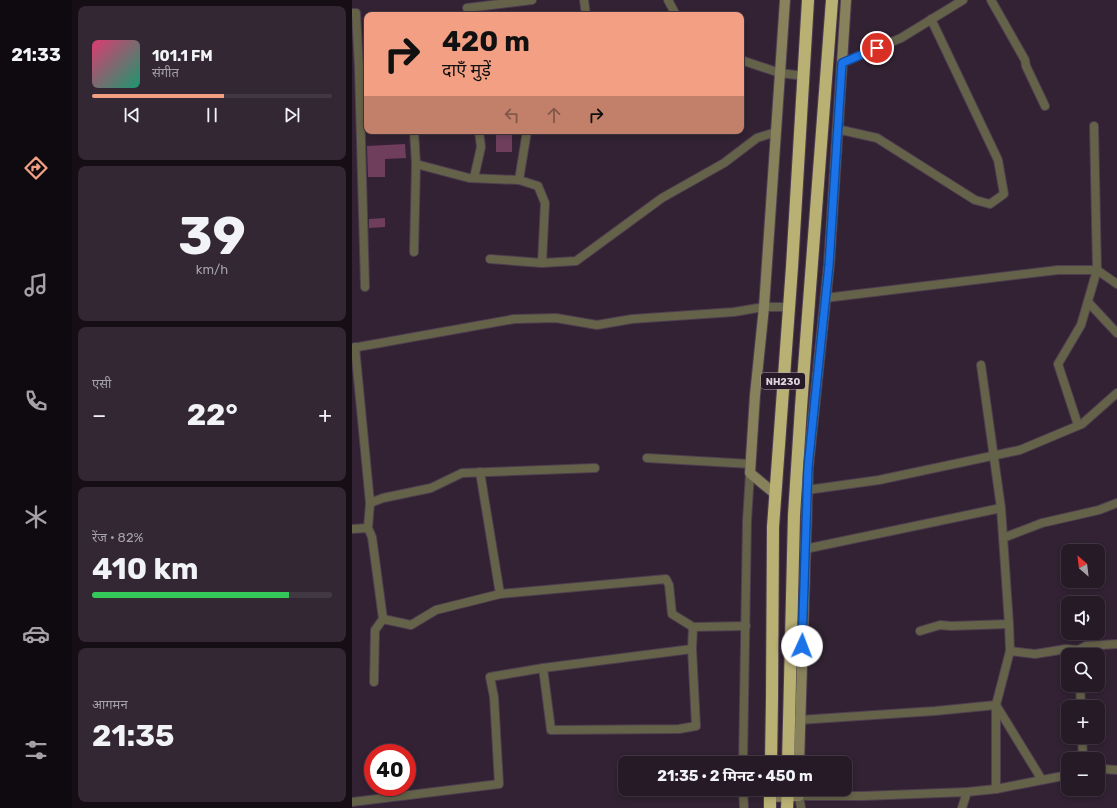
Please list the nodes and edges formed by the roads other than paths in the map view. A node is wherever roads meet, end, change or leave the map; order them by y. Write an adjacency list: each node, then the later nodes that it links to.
1 (532, 0): 10 (street)
2 (584, 0): 11 (street)
3 (668, 0): 12 (street)
4 (785, 0): 18 (street)
5 (808, 0): 19 (highway, NH230)
6 (832, 0): 20 (highway, NH230)
7 (846, 0): 16 (street)
8 (963, 0): 14 (street)
9 (991, 0): 22 (street)
10 (467, 8)
11 (586, 12)
12 (674, 12)
13 (352, 13): 17 (street)
14 (931, 19): 16 (street); 24 (street)
15 (744, 61): 18 (street)
16 (842, 63): 21 (street)
17 (363, 68): 37 (street)
18 (780, 73): 19 (street); 25 (street)
19 (804, 76): 41 (highway, NH230)
20 (824, 94): 21 (street); 53 (highway, NH230)
21 (839, 104): 24 (street)
22 (1045, 106)
23 (1094, 126): 35 (street)
24 (837, 129): 38 (street)
25 (776, 132): 34 (street); 40 (street)
26 (414, 134): 29 (street)
27 (479, 134): 30 (street)
28 (527, 134): 31 (street)
29 (416, 164): 30 (street); 32 (street)
30 (474, 178): 31 (street)
31 (519, 180): 34 (street)
32 (414, 252)
33 (490, 259): 34 (street)
34 (542, 263)
35 (1097, 270): 36 (street); 38 (street); 39 (street)
36 (1117, 284)
37 (365, 287)
38 (825, 298): 49 (street)
39 (1088, 302): 42 (street); 46 (street)
40 (764, 307): 41 (street); 43 (street); 51 (street)
41 (789, 307): 55 (highway, NH230)
42 (1117, 333)
43 (354, 348): 56 (street)
44 (981, 365): 47 (street)
45 (1117, 393): 46 (street)
46 (1078, 425): 47 (street)
47 (994, 455): 54 (street); 58 (street)
48 (648, 458): 51 (street)
49 (808, 467): 53 (street); 54 (street)
50 (595, 468): 52 (street)
51 (751, 468): 55 (street); 66 (street)
52 (480, 472): 56 (street); 63 (street)
53 (796, 473): 80 (highway, NH230)
54 (807, 490): 62 (street)
55 (774, 493): 79 (highway, NH230)
56 (370, 503): 59 (street)
57 (1117, 503): 61 (street)
58 (1001, 508): 61 (street); 62 (street)
59 (368, 528): 60 (street); 64 (street)
60 (352, 529)
61 (1003, 538): 65 (street)
62 (805, 549): 77 (street)
63 (500, 594): 64 (street); 67 (street)
64 (383, 619): 75 (street)
65 (1009, 624): 68 (street); 73 (street)
66 (746, 626): 67 (street); 78 (street)
67 (693, 627): 71 (street)
68 (920, 631)
69 (1117, 644): 70 (street)
70 (1084, 648)
71 (692, 649): 74 (street); 74 (street)
72 (1061, 650): 73 (street)
73 (1010, 651): 76 (street)
74 (543, 668): 92 (street)
75 (374, 682)
76 (996, 705): 77 (street); 85 (street); 86 (street)
77 (799, 720): 81 (street)
78 (744, 756)
79 (771, 756)
80 (788, 756)
81 (799, 756)
82 (1105, 769): 83 (street)
83 (1117, 770)
84 (1061, 776): 85 (street)
85 (1042, 780): 86 (street)
86 (996, 789): 87 (street)
87 (967, 792): 90 (street); 95 (street)
88 (743, 796): 93 (street)
89 (792, 796): 91 (street); 94 (street)
90 (852, 796)
91 (770, 798)
92 (352, 802)
93 (744, 808)
94 (801, 808)
95 (962, 808)

